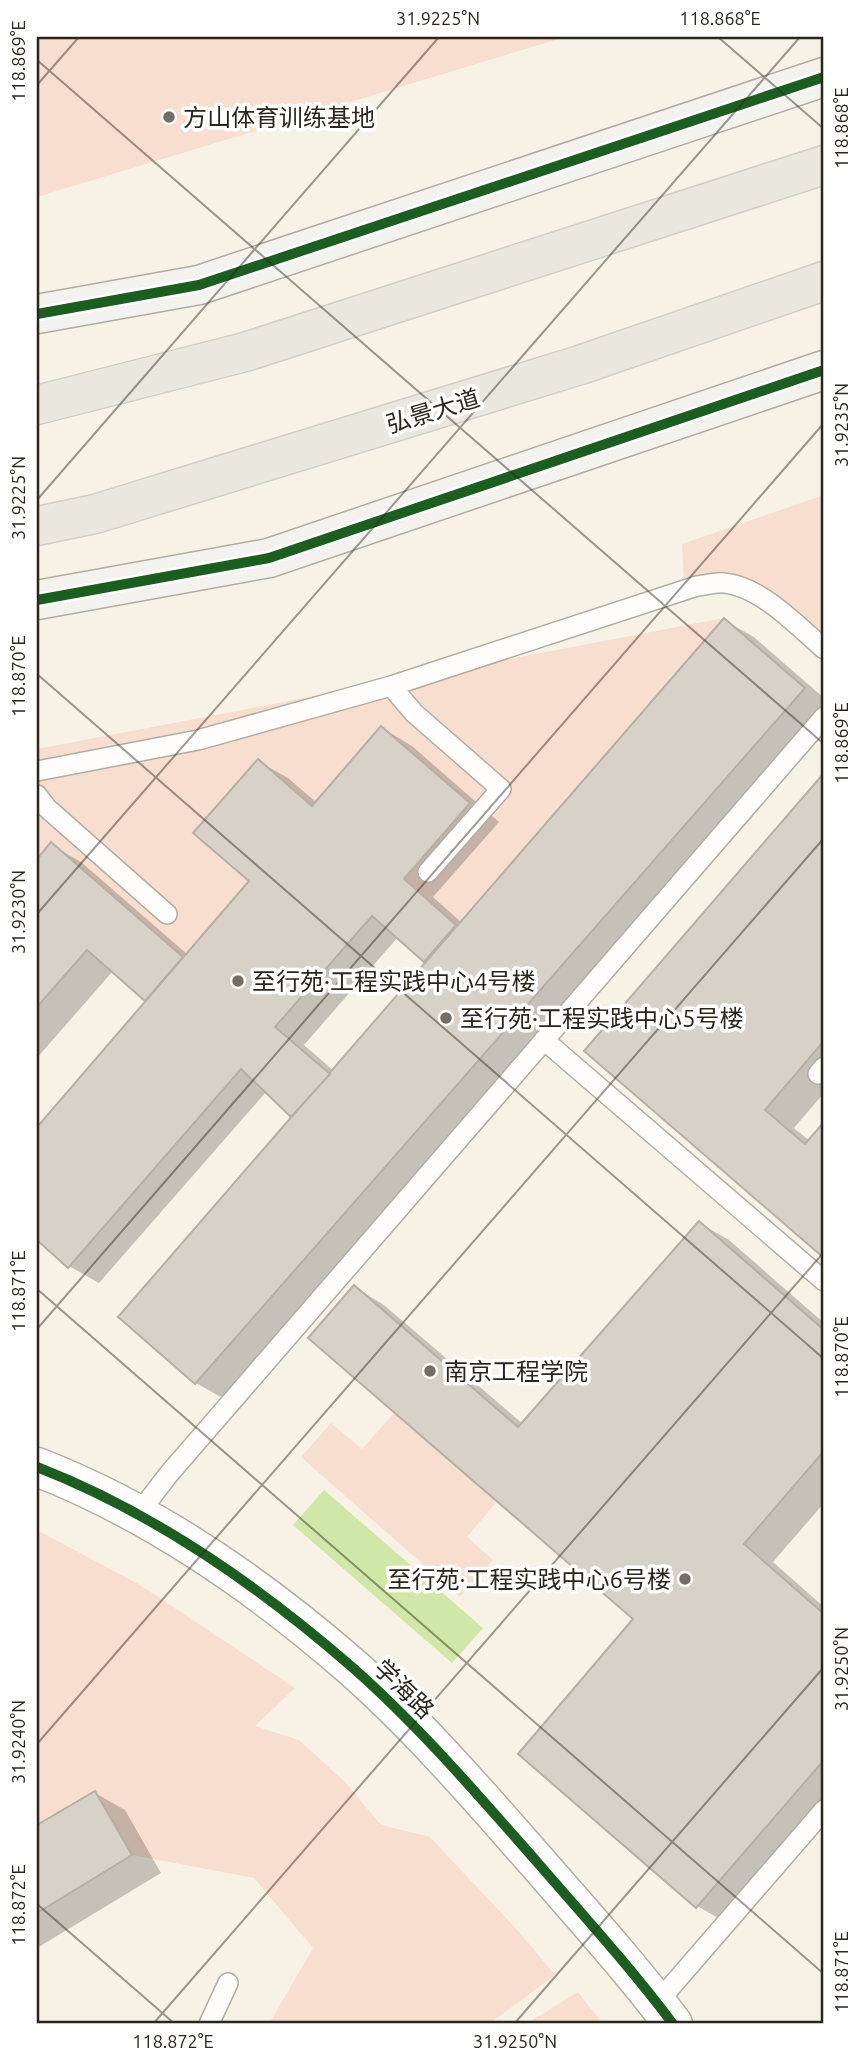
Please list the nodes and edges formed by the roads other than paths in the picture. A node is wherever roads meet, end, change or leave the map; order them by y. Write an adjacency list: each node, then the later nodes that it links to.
1 (824, 77): 4 (street)
2 (824, 165): 6 (main road)
3 (824, 281): 7 (main road, 弘景大道)
4 (37, 314)
5 (824, 370): 8 (street)
6 (37, 405)
7 (37, 526)
8 (37, 600)
9 (824, 649): 10 (lane)
10 (391, 686): 12 (lane); 14 (lane)
11 (824, 717): 16 (lane)
12 (37, 771)
13 (37, 795): 15 (lane)
14 (428, 872)
15 (167, 914)
16 (544, 1040): 17 (lane); 19 (lane)
17 (824, 1281)
18 (37, 1467): 19 (street, 学海路)
19 (139, 1513): 22 (street, 学海路)
20 (824, 1810): 22 (lane)
21 (228, 1983): 23 (lane)
22 (665, 2014)
23 (209, 2024)

